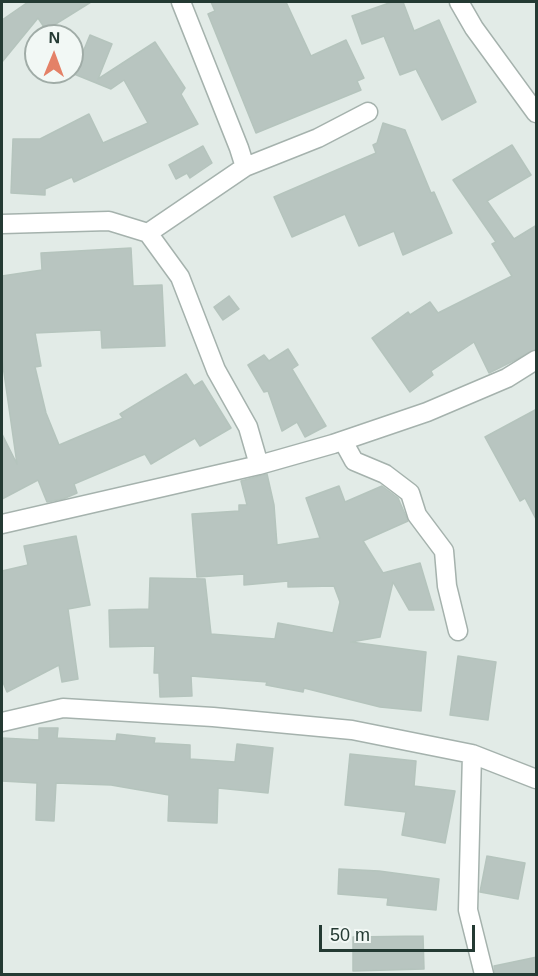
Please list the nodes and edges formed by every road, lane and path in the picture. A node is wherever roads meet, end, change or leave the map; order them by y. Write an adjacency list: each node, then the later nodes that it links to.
1 (181, 2): 5 (street)
2 (459, 2): 4 (street)
3 (368, 112): 5 (street)
4 (537, 113)
5 (244, 167): 7 (street)
6 (2, 224): 7 (street)
7 (148, 233): 10 (street)
8 (537, 360): 9 (street)
9 (343, 441): 10 (street); 12 (street)
10 (259, 465): 11 (street)
11 (2, 524)
12 (458, 631)
13 (2, 722): 14 (street)
14 (472, 754): 15 (street); 16 (street)
15 (537, 779)
16 (482, 969)

